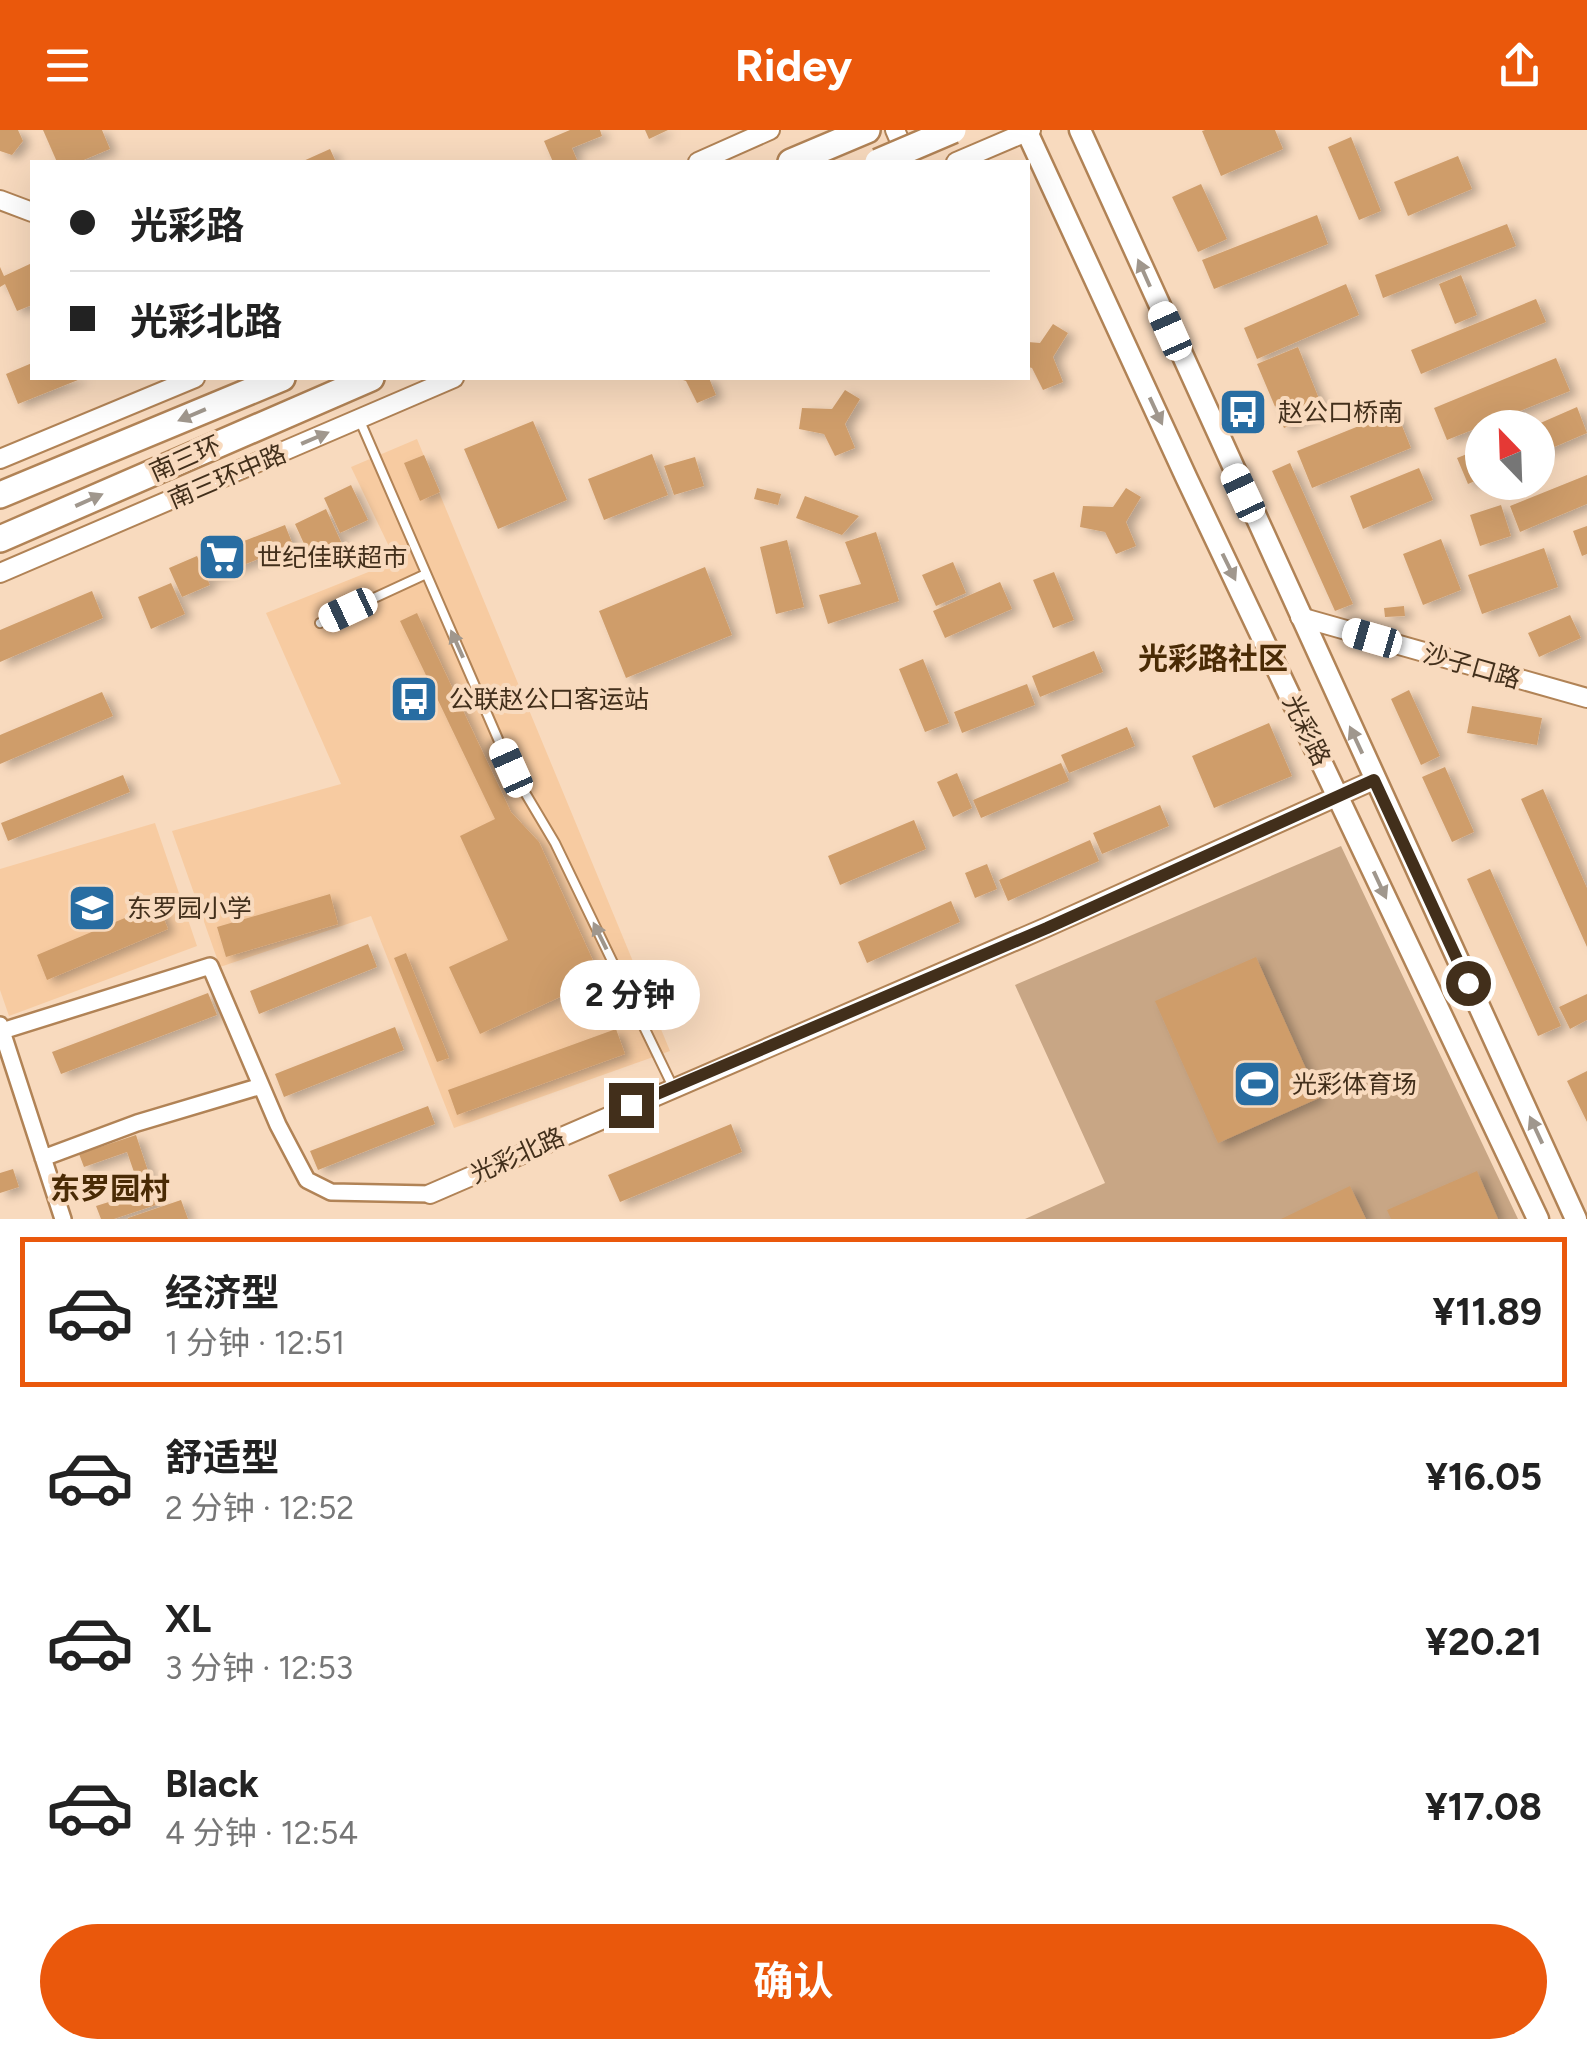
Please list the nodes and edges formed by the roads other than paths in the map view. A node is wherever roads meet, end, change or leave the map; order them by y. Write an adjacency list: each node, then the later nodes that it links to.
1 (770, 130): 7 (street)
2 (867, 130): 8 (highway)
3 (896, 130): 10 (street)
4 (952, 130): 9 (highway, bridge)
5 (1080, 130): 24 (main road, 光彩路, one-way to 5)
6 (1028, 131): 11 (street); 28 (main road, 光彩路, one-way to 28)
7 (702, 160)
8 (798, 160)
9 (883, 160)
10 (908, 160)
11 (961, 160)
12 (0, 200): 13 (street)
13 (30, 211)
14 (191, 380): 19 (street)
15 (277, 380): 20 (highway, 南三环, one-way to 20)
16 (366, 380): 21 (highway, 南三环, one-way to 16)
17 (449, 380): 18 (street, 南三环中路)
18 (359, 419): 22 (street, 南三环中路, one-way to 18); 23 (lane)
19 (0, 459)
20 (0, 495)
21 (0, 539)
22 (0, 573)
23 (426, 574): 25 (lane); 31 (lane, one-way to 23)
24 (1300, 618): 26 (street, 沙子口路); 27 (main road, 光彩路, one-way to 24)
25 (320, 623)
26 (1587, 698)
27 (1374, 780): 28 (street, 光彩北路); 36 (main road, 光彩路, one-way to 27)
28 (1338, 796): 31 (street, 光彩北路); 35 (main road, 光彩路, one-way to 35)
29 (1, 1028): 30 (street); 32 (street)
30 (261, 1086): 32 (street); 33 (street)
31 (672, 1087): 33 (street, 光彩北路)
32 (43, 1158): 34 (street)
33 (430, 1194)
34 (63, 1219)
35 (1538, 1219)
36 (1576, 1219)

